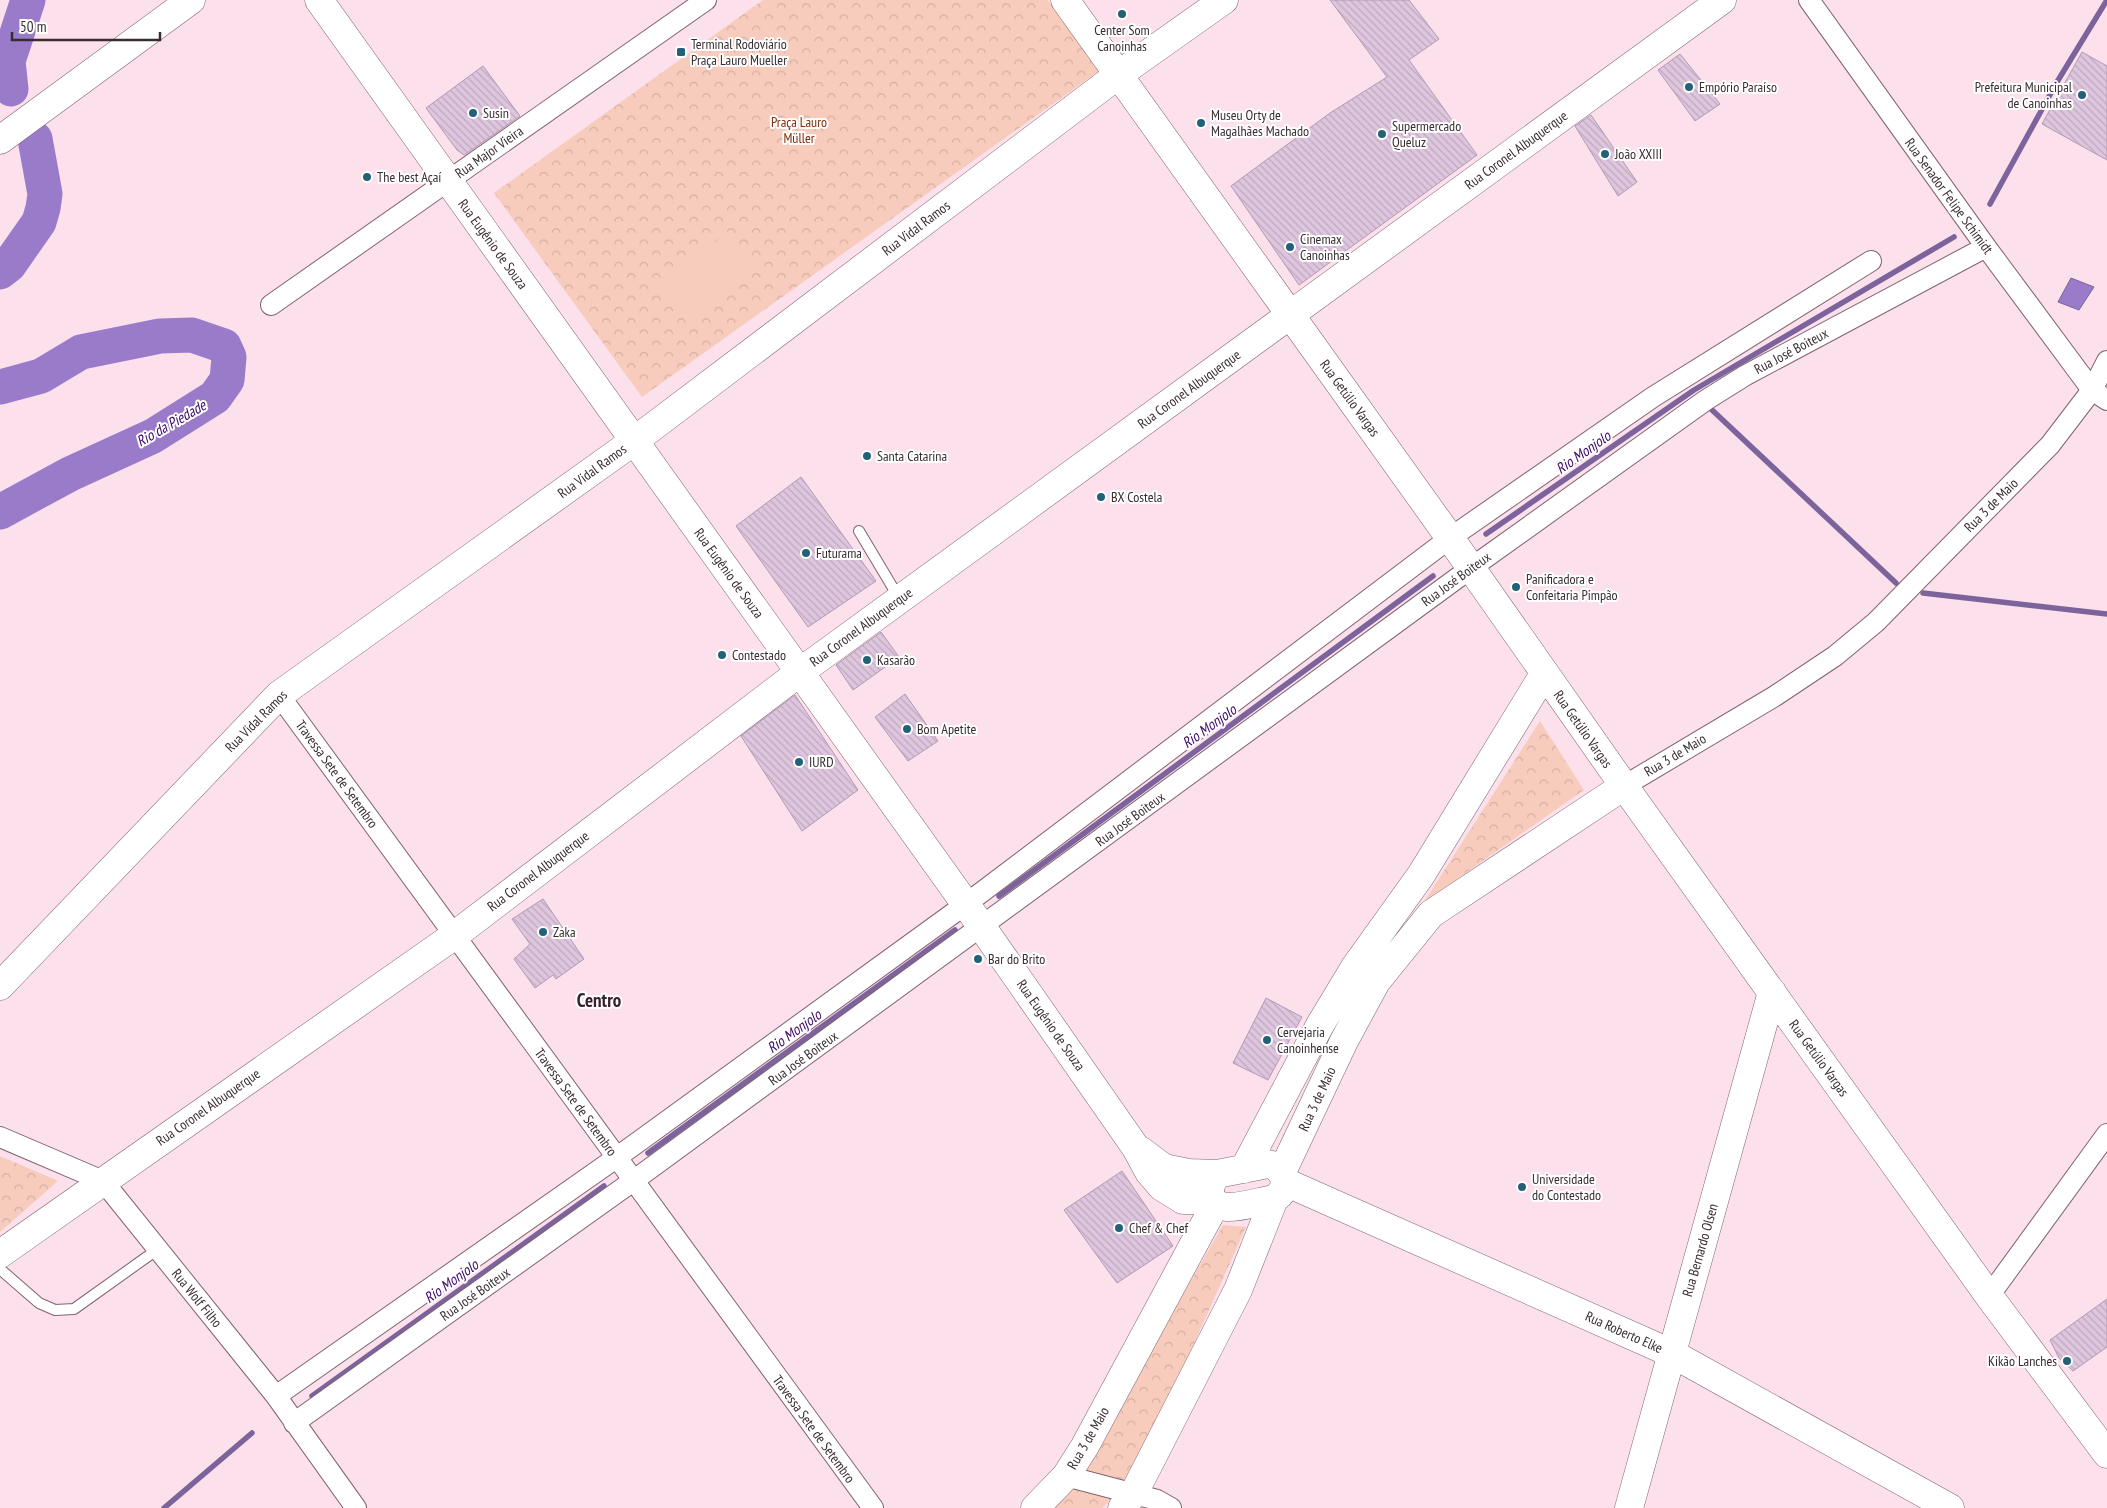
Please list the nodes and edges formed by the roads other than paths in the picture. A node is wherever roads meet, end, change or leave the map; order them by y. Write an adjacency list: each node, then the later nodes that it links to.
1 (191, 0): 9 (street)
2 (319, 0): 10 (street, Rua Eugênio de Souza)
3 (706, 0): 10 (street, Rua Major Vieira)
4 (1065, 0): 8 (street, Rua Getúlio Vargas)
5 (1224, 0): 8 (street, Rua Vidal Ramos)
6 (1722, 0): 14 (street, Rua Coronel Albuquerque)
7 (1809, 0): 11 (street, Rua Senador Felipe Schimidt)
8 (1118, 74): 14 (street, Rua Getúlio Vargas); 17 (street, Rua Vidal Ramos)
9 (0, 140)
10 (448, 181): 13 (street, Rua Major Vieira); 17 (street, Rua Eugênio de Souza)
11 (1986, 247): 16 (street, Rua Senador Felipe Schimidt); 20 (street, Rua José Boiteux)
12 (1871, 260): 19 (street, Rua José Boiteux)
13 (271, 305)
14 (1290, 315): 19 (street, Rua Getúlio Vargas); 21 (street, Rua Coronel Albuquerque)
15 (2107, 361): 16 (street, Rua 3 de Maio)
16 (2100, 395): 25 (street, Rua 3 de Maio)
17 (634, 441): 22 (street, Rua Eugênio de Souza); 24 (street, Rua Vidal Ramos)
18 (859, 531): 21 (lane)
19 (1450, 538): 20 (street, Rua Getúlio Vargas); 27 (street, Rua José Boiteux)
20 (1471, 568): 23 (street, Rua Getúlio Vargas); 29 (street, Rua José Boiteux)
21 (900, 599): 22 (street, Rua Coronel Albuquerque)
22 (800, 672): 27 (street, Rua Eugênio de Souza); 30 (street, Rua Coronel Albuquerque)
23 (1544, 674): 25 (street, Rua Getúlio Vargas); 26 (street)
24 (279, 695): 30 (street, Travessa Sete de Setembro); 31 (street, Rua Vidal Ramos)
25 (1624, 786): 28 (street, Rua 3 de Maio); 32 (street, Rua Getúlio Vargas)
26 (1410, 890): 28 (street); 33 (street)
27 (966, 904): 29 (street, Rua Eugênio de Souza); 38 (street, Rua José Boiteux)
28 (1431, 914): 34 (street, Rua 3 de Maio)
29 (982, 927): 37 (street, Rua Eugênio de Souza); 42 (street, Rua José Boiteux)
30 (455, 934): 38 (street, Travessa Sete de Setembro); 41 (street, Rua Coronel Albuquerque)
31 (0, 986)
32 (1772, 992): 48 (street, Rua Getúlio Vargas); 49 (street, Rua Bernardo Olsen)
33 (1290, 1082): 34 (street); 39 (street)
34 (1319, 1095): 43 (street, Rua 3 de Maio)
35 (2107, 1134): 48 (street)
36 (0, 1137): 41 (street, Rua Wolf Filho)
37 (1136, 1148): 40 (street, Rua Eugênio de Souza); 44 (street, Rua Eugênio de Souza)
38 (616, 1158): 42 (street, Travessa Sete de Setembro); 50 (street, Rua José Boiteux)
39 (1244, 1169): 40 (street, Rua Eugênio de Souza); 43 (street, Rua Roberto Elke)
40 (1217, 1174): 44 (street)
41 (103, 1181): 45 (street, Rua Wolf Filho); 46 (street, Rua Coronel Albuquerque)
42 (633, 1181): 51 (street, Rua José Boiteux); 56 (street, Travessa Sete de Setembro)
43 (1280, 1184): 44 (street, Rua Eugênio de Souza); 49 (street, Rua Roberto Elke); 54 (street, Rua 3 de Maio)
44 (1214, 1202): 53 (street, Rua 3 de Maio)
45 (158, 1249): 47 (lane); 50 (street, Rua Wolf Filho)
46 (0, 1254)
47 (0, 1269)
48 (1989, 1296): 52 (street, Rua Getúlio Vargas)
49 (1672, 1353): 59 (street, Rua Bernardo Olsen); 60 (street, Rua Roberto Elke)
50 (276, 1396): 51 (street, Rua Wolf Filho)
51 (294, 1423): 55 (street, Rua Wolf Filho)
52 (2107, 1454)
53 (1066, 1476): 54 (street); 57 (street, Rua 3 de Maio)
54 (1128, 1501): 58 (street)
55 (356, 1508)
56 (873, 1508)
57 (1036, 1508)
58 (1172, 1508)
59 (1630, 1508)
60 (1950, 1508)

